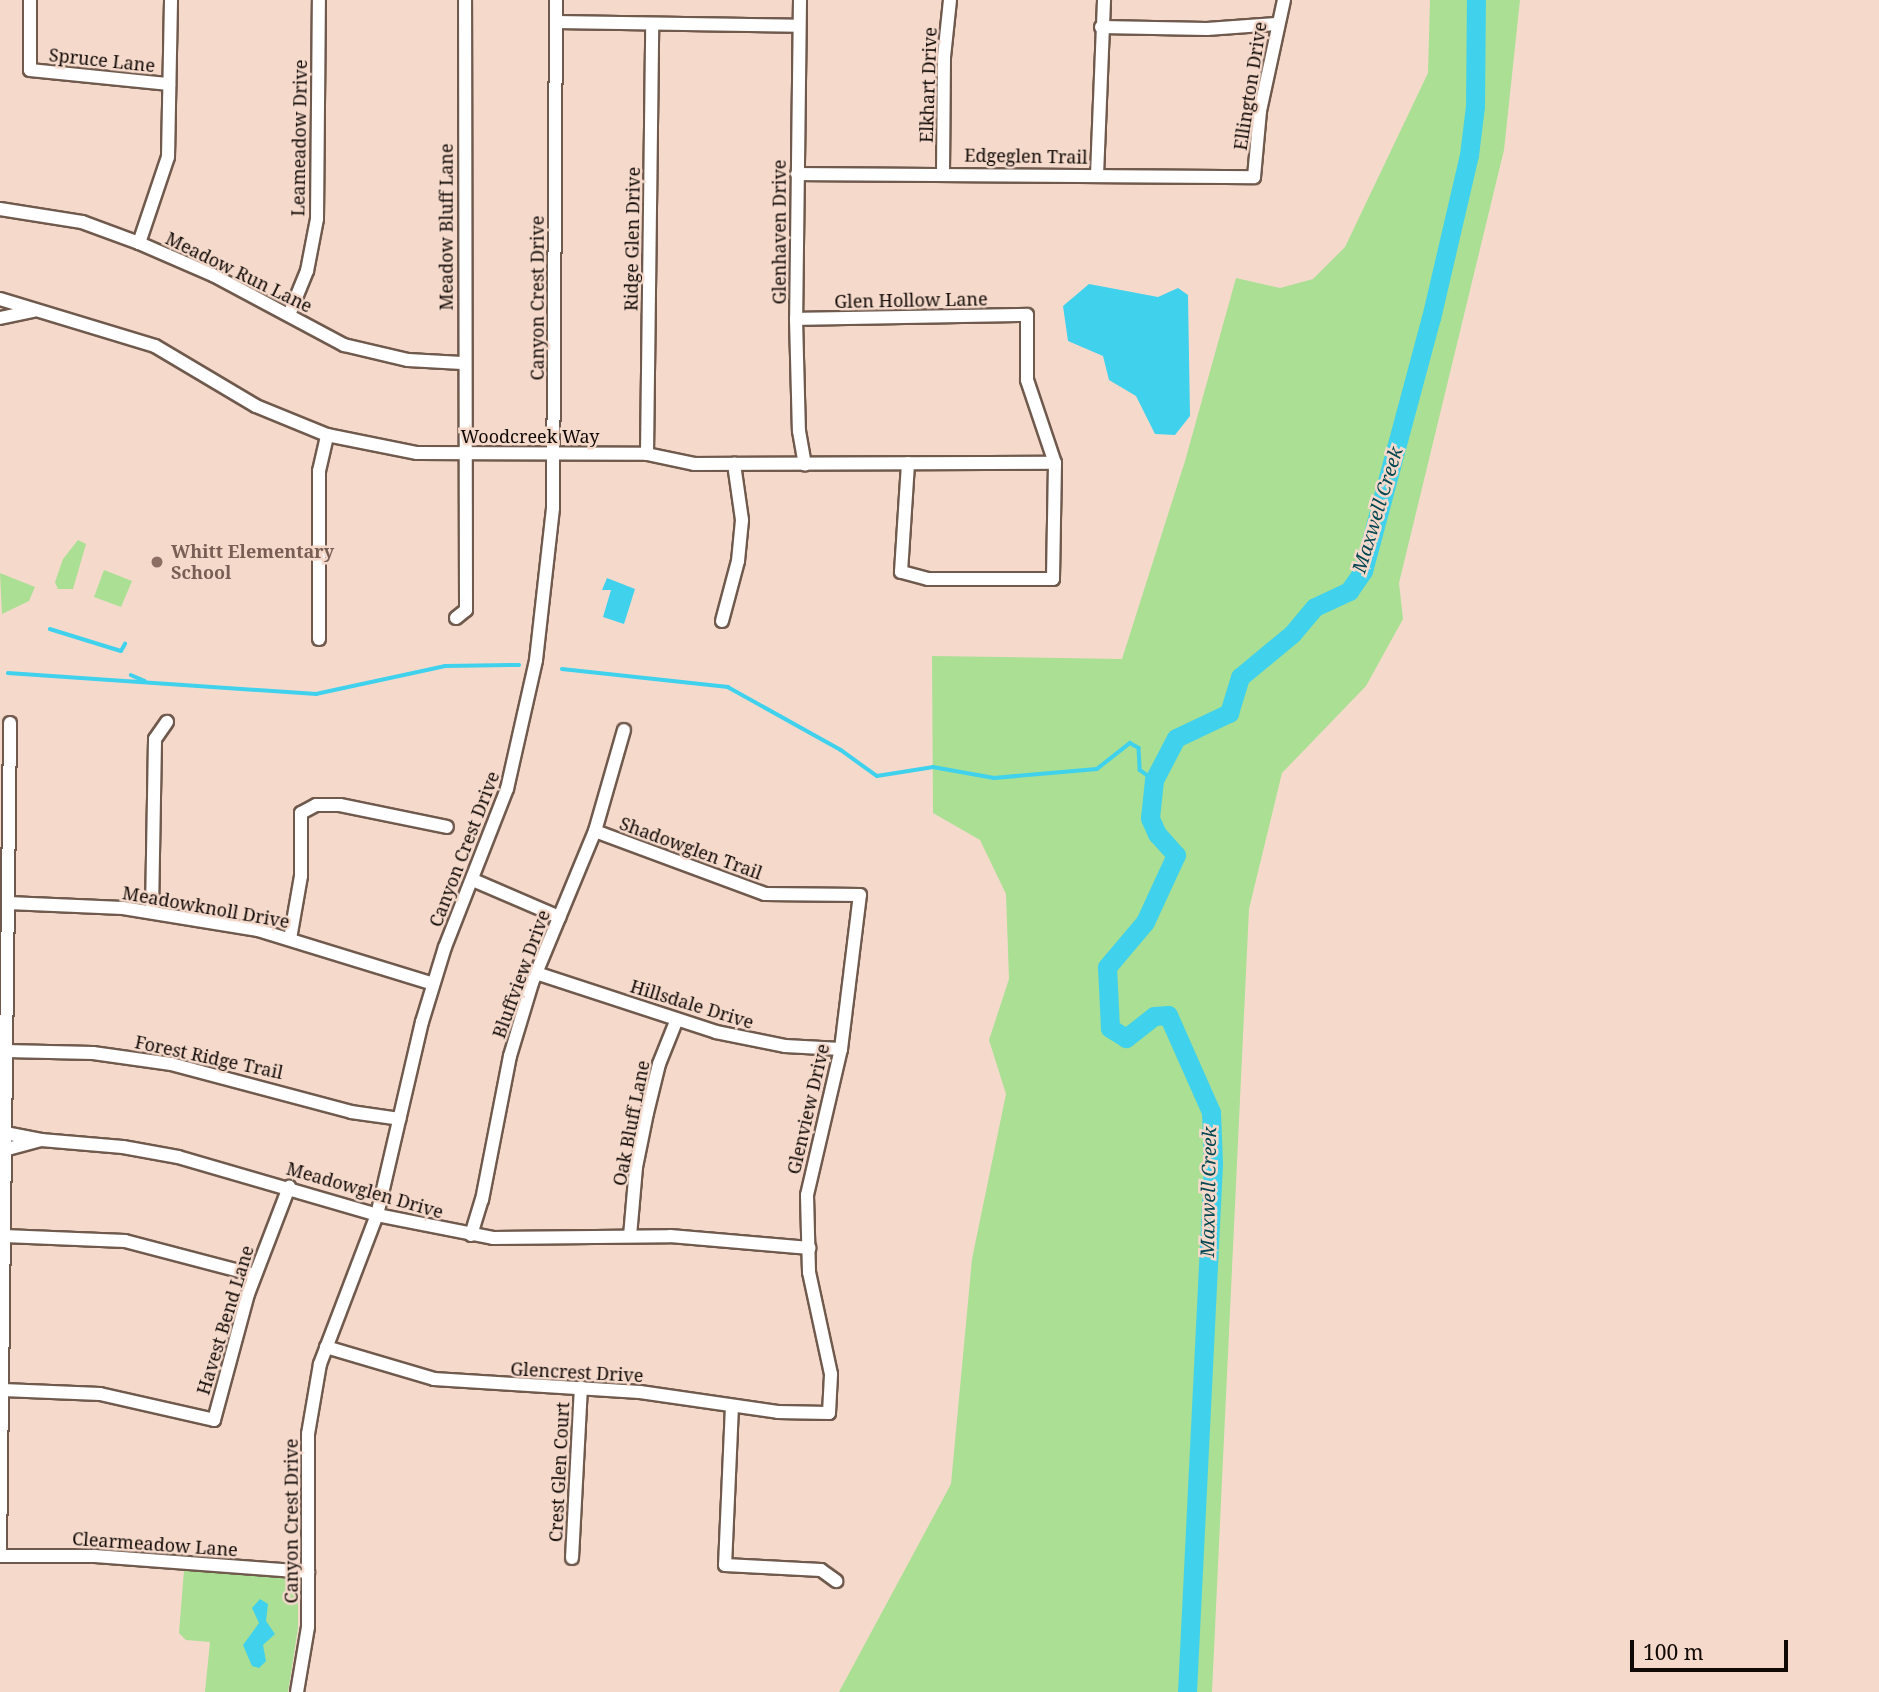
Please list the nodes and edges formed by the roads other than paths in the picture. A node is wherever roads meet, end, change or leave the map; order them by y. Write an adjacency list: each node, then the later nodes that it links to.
1 (30, 0): 15 (street, Spruce Lane)
2 (170, 0): 15 (street)
3 (319, 0): 24 (street, Leameadow Drive)
4 (465, 0): 27 (street, Meadow Bluff Lane)
5 (556, 0): 10 (street, Canyon Crest Drive)
6 (800, 0): 13 (street, Glenhaven Drive)
7 (950, 0): 16 (street, Elkhart Drive)
8 (1104, 0): 14 (street)
9 (1284, 0): 12 (street, Ellington Drive)
10 (556, 22): 11 (street); 30 (street, Canyon Crest Drive)
11 (652, 23): 13 (street); 31 (street, Ridge Glen Drive)
12 (1276, 24): 14 (street); 19 (street, Ellington Drive)
13 (798, 26): 17 (street, Glenhaven Drive)
14 (1101, 27): 18 (street)
15 (169, 84): 21 (street)
16 (943, 172): 17 (street, Edgeglen Trail); 18 (street, Edgeglen Trail)
17 (797, 174): 26 (street, Glenhaven Drive)
18 (1097, 175): 19 (street, Edgeglen Trail)
19 (1254, 177)
20 (0, 209): 21 (street, Meadow Run Lane)
21 (139, 243): 24 (street, Meadow Run Lane)
22 (0, 299): 23 (street, Woodcreek Way)
23 (33, 312): 25 (street, Woodcreek Way); 28 (street, Woodcreek Way)
24 (289, 315): 27 (street, Meadow Run Lane)
25 (0, 318)
26 (796, 319): 33 (street, Glen Hollow Lane); 35 (street, Glenhaven Drive)
27 (462, 363): 29 (street, Meadow Bluff Lane)
28 (327, 435): 29 (street, Woodcreek Way); 38 (street)
29 (463, 453): 30 (street, Woodcreek Way); 36 (street, Meadow Bluff Lane)
30 (554, 454): 31 (street, Woodcreek Way); 44 (street, Canyon Crest Drive)
31 (647, 454): 34 (street, Woodcreek Way)
32 (908, 463): 33 (street, Woodcreek Way); 33 (street); 35 (street, Woodcreek Way)
33 (1055, 463)
34 (734, 464): 35 (street, Woodcreek Way); 37 (street)
35 (805, 464)
36 (456, 618)
37 (722, 621)
38 (319, 639)
39 (167, 722): 47 (street)
40 (10, 723): 46 (street)
41 (624, 730): 43 (street, Bluffview Drive)
42 (447, 827): 49 (street)
43 (595, 831): 45 (street, Shadowglen Trail); 48 (street, Bluffview Drive)
44 (473, 880): 48 (street); 51 (street, Canyon Crest Drive)
45 (860, 895): 53 (street, Glenview Drive)
46 (8, 903): 47 (street, Meadowknoll Drive); 54 (street)
47 (152, 912): 49 (street, Meadowknoll Drive)
48 (559, 917): 50 (street, Bluffview Drive)
49 (290, 939): 51 (street, Meadowknoll Drive)
50 (536, 973): 52 (street, Hillsdale Drive); 61 (street, Bluffview Drive)
51 (433, 984): 55 (street, Canyon Crest Drive)
52 (677, 1019): 53 (street, Hillsdale Drive); 63 (street, Oak Bluff Lane)
53 (841, 1049): 64 (street, Glenview Drive)
54 (6, 1051): 55 (street, Forest Ridge Trail); 56 (street)
55 (400, 1119): 60 (street, Canyon Crest Drive)
56 (3, 1132): 57 (street, Meadowglen Drive); 58 (street)
57 (41, 1140): 58 (street, Meadowglen Drive); 59 (street, Meadowglen Drive)
58 (3, 1151): 62 (street)
59 (289, 1187): 60 (street, Meadowglen Drive); 65 (street, Havest Bend Lane)
60 (377, 1215): 61 (street, Meadowglen Drive); 66 (street, Canyon Crest Drive)
61 (471, 1235): 63 (street, Meadowglen Drive)
62 (4, 1236): 65 (street); 68 (street)
63 (630, 1236): 64 (street, Meadowglen Drive)
64 (809, 1248): 70 (street, Glenview Drive)
65 (255, 1275): 68 (street, Havest Bend Lane)
66 (326, 1347): 67 (street, Glencrest Drive); 73 (street, Canyon Crest Drive)
67 (581, 1388): 69 (street, Glencrest Drive); 72 (street, Crest Glen Court)
68 (3, 1390): 71 (street)
69 (732, 1406): 70 (street, Glencrest Drive); 74 (street)
70 (829, 1413)
71 (0, 1556): 73 (street, Clearmeadow Lane)
72 (572, 1558)
73 (308, 1572): 75 (street, Canyon Crest Drive)
74 (836, 1581)
75 (297, 1692)

